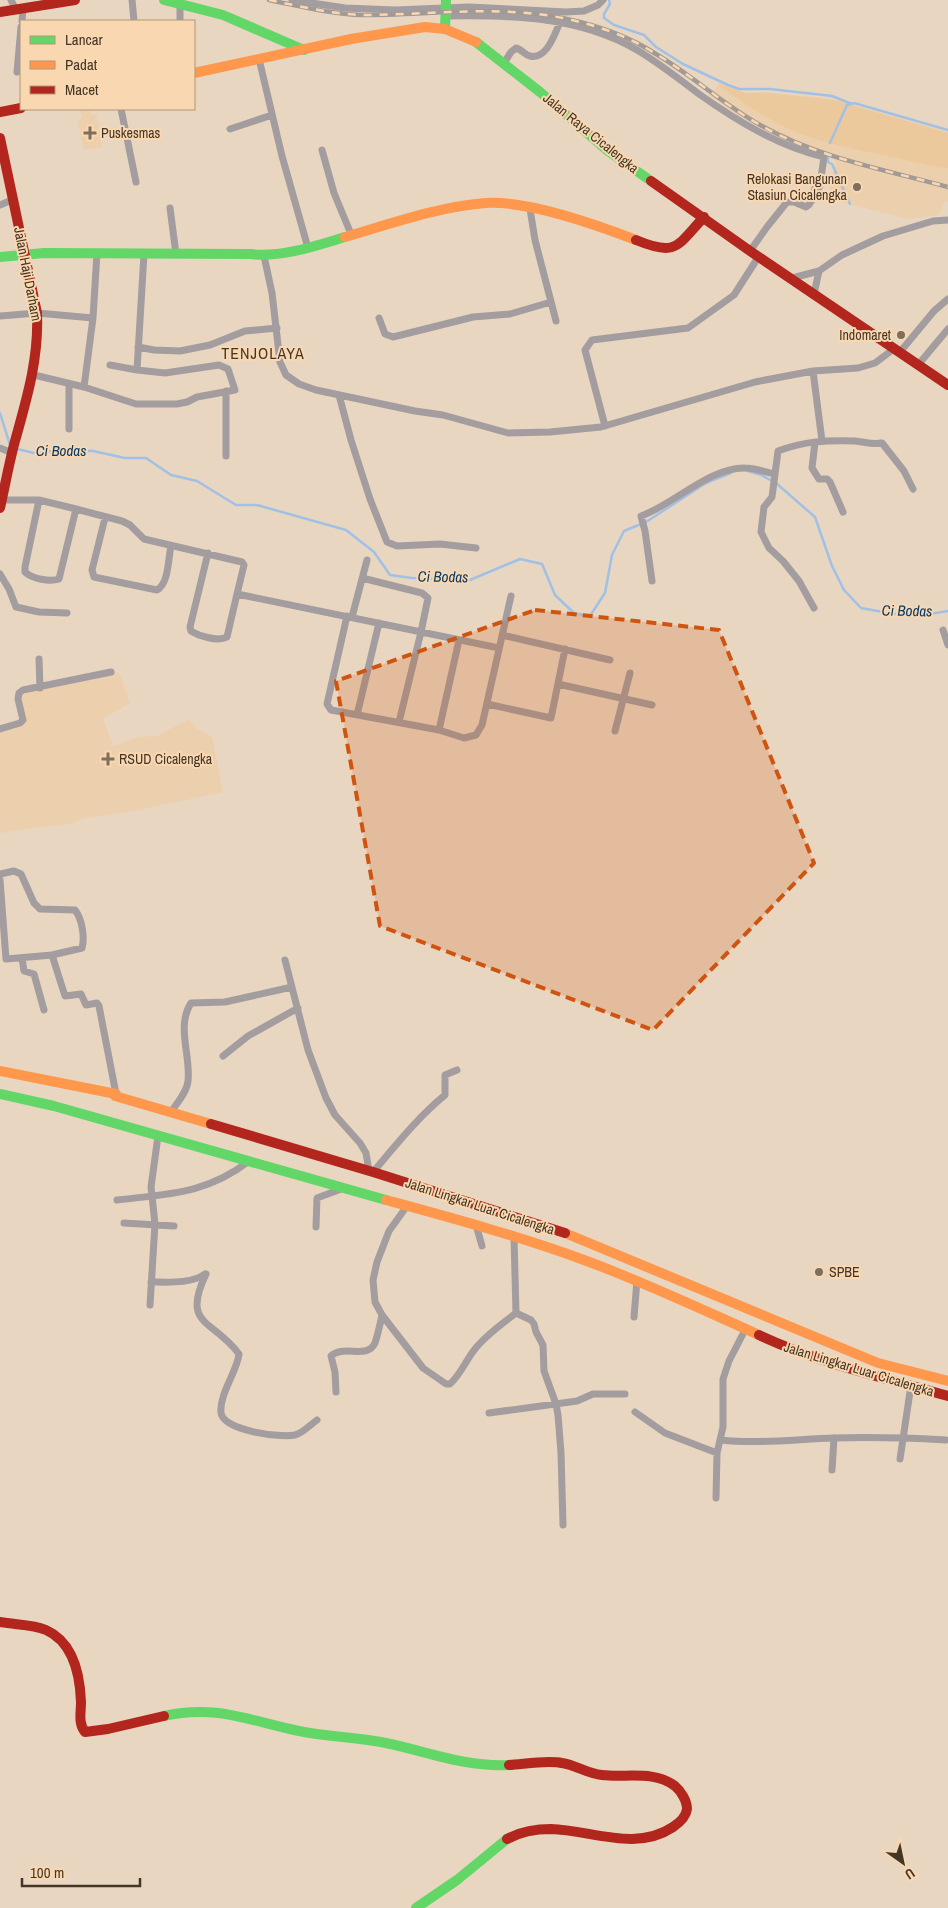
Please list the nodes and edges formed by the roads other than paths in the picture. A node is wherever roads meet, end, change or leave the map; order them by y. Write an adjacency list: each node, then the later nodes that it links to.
1 (75, 0): 7 (main road)
2 (132, 0): 11 (street)
3 (164, 0): 6 (main road)
4 (292, 0): 8 (street)
5 (603, 0): 8 (street)
6 (180, 4): 12 (street); 16 (main road)
7 (17, 6): 9 (main road); 10 (street)
8 (445, 8): 13 (street); 14 (main road)
9 (0, 12)
10 (22, 20)
11 (134, 20)
12 (180, 20)
13 (560, 22): 18 (street); 40 (street)
14 (445, 29): 16 (main road, Jalan Raya Cicalengka); 18 (main road, Jalan Raya Cicalengka)
15 (20, 38): 19 (street)
16 (304, 50): 17 (main road, Jalan Raya Cicalengka)
17 (259, 59): 20 (main road, Jalan Raya Cicalengka); 24 (street)
18 (504, 63): 33 (main road, Jalan Raya Cicalengka)
19 (17, 72)
20 (195, 74)
21 (20, 108): 23 (main road)
22 (121, 110): 28 (street)
23 (0, 112)
24 (272, 115): 25 (street); 36 (street)
25 (230, 129)
26 (0, 138): 29 (main road, Jalan Haji Darham)
27 (322, 150): 35 (street)
28 (136, 182)
29 (14, 199): 30 (street); 41 (main road, Jalan Haji Darham)
30 (0, 205)
31 (170, 208): 39 (street)
32 (530, 208): 33 (main road); 35 (main road); 48 (street)
33 (704, 218): 40 (main road, Jalan Raya Cicalengka)
34 (948, 220): 44 (street)
35 (350, 234): 36 (main road)
36 (308, 248): 42 (main road)
37 (97, 254): 38 (main road); 41 (main road); 51 (street)
38 (144, 254): 39 (main road); 56 (street)
39 (176, 254): 42 (main road)
40 (754, 254): 45 (main road, Jalan Raya Cicalengka); 68 (street)
41 (25, 256): 43 (main road); 49 (main road, Jalan Haji Darham)
42 (264, 256): 54 (street)
43 (0, 257)
44 (819, 271): 45 (street); 46 (street)
45 (792, 278): 46 (main road, Jalan Raya Cicalengka)
46 (814, 294): 57 (main road, Jalan Raya Cicalengka)
47 (948, 299): 57 (street)
48 (551, 302): 52 (street); 53 (street)
49 (37, 314): 50 (street); 51 (street); 62 (main road, Jalan Haji Darham)
50 (0, 316)
51 (93, 318): 65 (street)
52 (380, 318)
53 (556, 321)
54 (277, 328): 56 (street); 67 (street)
55 (948, 329): 59 (street)
56 (138, 347): 60 (street)
57 (897, 350): 59 (main road, Jalan Raya Cicalengka); 61 (street)
58 (110, 365): 60 (street)
59 (918, 365): 64 (main road, Jalan Raya Cicalengka)
60 (137, 370): 66 (street)
61 (812, 371): 68 (street); 70 (street)
62 (34, 375): 63 (street); 72 (main road, Jalan Haji Darham)
63 (69, 384): 65 (street); 69 (street)
64 (948, 385)
65 (84, 388): 66 (street)
66 (226, 390): 73 (street)
67 (339, 395): 68 (street); 83 (street)
68 (605, 426)
69 (69, 429)
70 (819, 442): 74 (street); 76 (street); 80 (street)
71 (0, 448): 72 (street)
72 (12, 451): 75 (main road)
73 (226, 456)
74 (775, 475): 88 (street); 91 (street)
75 (2, 488): 78 (main road)
76 (913, 489)
77 (39, 500): 78 (street); 79 (street); 79 (street)
78 (1, 504)
79 (76, 509): 81 (street)
80 (843, 512)
81 (104, 518): 82 (street); 82 (street)
82 (171, 546): 84 (street)
83 (476, 548)
84 (208, 553): 89 (street); 89 (street)
85 (367, 560): 87 (street)
86 (0, 574): 92 (street)
87 (362, 578): 93 (street); 96 (street)
88 (652, 581)
89 (237, 594): 93 (street)
90 (511, 596): 97 (street)
91 (814, 608)
92 (67, 613)
93 (350, 616): 94 (street); 111 (street)
94 (379, 623): 96 (street); 111 (street)
95 (943, 630): 99 (street)
96 (421, 632): 98 (street); 112 (street)
97 (502, 635): 100 (street); 101 (street)
98 (459, 640): 100 (street); 114 (street)
99 (948, 645)
100 (499, 648): 109 (street)
101 (566, 649): 103 (street); 106 (street)
102 (39, 659): 107 (street)
103 (610, 660)
104 (111, 672): 107 (street)
105 (630, 673): 108 (street)
106 (558, 684): 108 (street); 109 (street)
107 (40, 688): 113 (street)
108 (623, 699): 110 (street); 115 (street)
109 (487, 704): 114 (street)
110 (652, 705)
111 (357, 715): 112 (street)
112 (399, 722): 114 (street)
113 (0, 729)
114 (439, 730)
115 (615, 731)
116 (0, 874): 120 (street)
117 (0, 880): 118 (street)
118 (1, 906): 119 (street)
119 (2, 953): 121 (street)
120 (52, 955): 121 (street); 130 (street)
121 (22, 958): 125 (street)
122 (285, 960): 123 (street)
123 (292, 987): 124 (street); 131 (street)
124 (298, 1008): 126 (street); 134 (street)
125 (44, 1010)
126 (223, 1056)
127 (0, 1070): 130 (main road, Jalan Lingkar Luar Cicalengka)
128 (457, 1070): 134 (street)
129 (0, 1094): 132 (main road, Jalan Lingkar Luar Cicalengka)
130 (116, 1094): 131 (main road, Jalan Lingkar Luar Cicalengka)
131 (171, 1112): 134 (main road, Jalan Lingkar Luar Cicalengka)
132 (158, 1136): 133 (main road, Jalan Lingkar Luar Cicalengka); 136 (street)
133 (249, 1161): 135 (main road, Jalan Lingkar Luar Cicalengka); 136 (street)
134 (371, 1171): 153 (main road, Jalan Lingkar Luar Cicalengka)
135 (344, 1188): 138 (main road, Jalan Lingkar Luar Cicalengka); 143 (street)
136 (152, 1196): 137 (street); 140 (street)
137 (117, 1200)
138 (407, 1206): 141 (main road, Jalan Lingkar Luar Cicalengka); 150 (street)
139 (124, 1223): 140 (street)
140 (155, 1224): 142 (street); 147 (street)
141 (476, 1225): 144 (main road, Jalan Lingkar Luar Cicalengka); 145 (street)
142 (174, 1226)
143 (316, 1227)
144 (514, 1237): 146 (main road, Jalan Lingkar Luar Cicalengka); 149 (street)
145 (482, 1246)
146 (637, 1280): 151 (street); 152 (main road, Jalan Lingkar Luar Cicalengka)
147 (151, 1282): 148 (street); 161 (street)
148 (150, 1305)
149 (516, 1313): 150 (street); 158 (street)
150 (382, 1315): 155 (street)
151 (634, 1317)
152 (746, 1328): 154 (main road, Jalan Lingkar Luar Cicalengka); 164 (street)
153 (948, 1381)
154 (911, 1385): 157 (main road, Jalan Lingkar Luar Cicalengka); 163 (street)
155 (336, 1392)
156 (625, 1394): 158 (street)
157 (948, 1396)
158 (556, 1404): 160 (street); 170 (street)
159 (636, 1412): 166 (street)
160 (489, 1413)
161 (317, 1420)
162 (834, 1438): 163 (street); 164 (street); 168 (street)
163 (904, 1438): 165 (street); 167 (street)
164 (721, 1440): 166 (street)
165 (946, 1440)
166 (717, 1453): 169 (street)
167 (900, 1459)
168 (832, 1470)
169 (716, 1498)
170 (563, 1525)
171 (0, 1622): 172 (main road)
172 (416, 1908)

